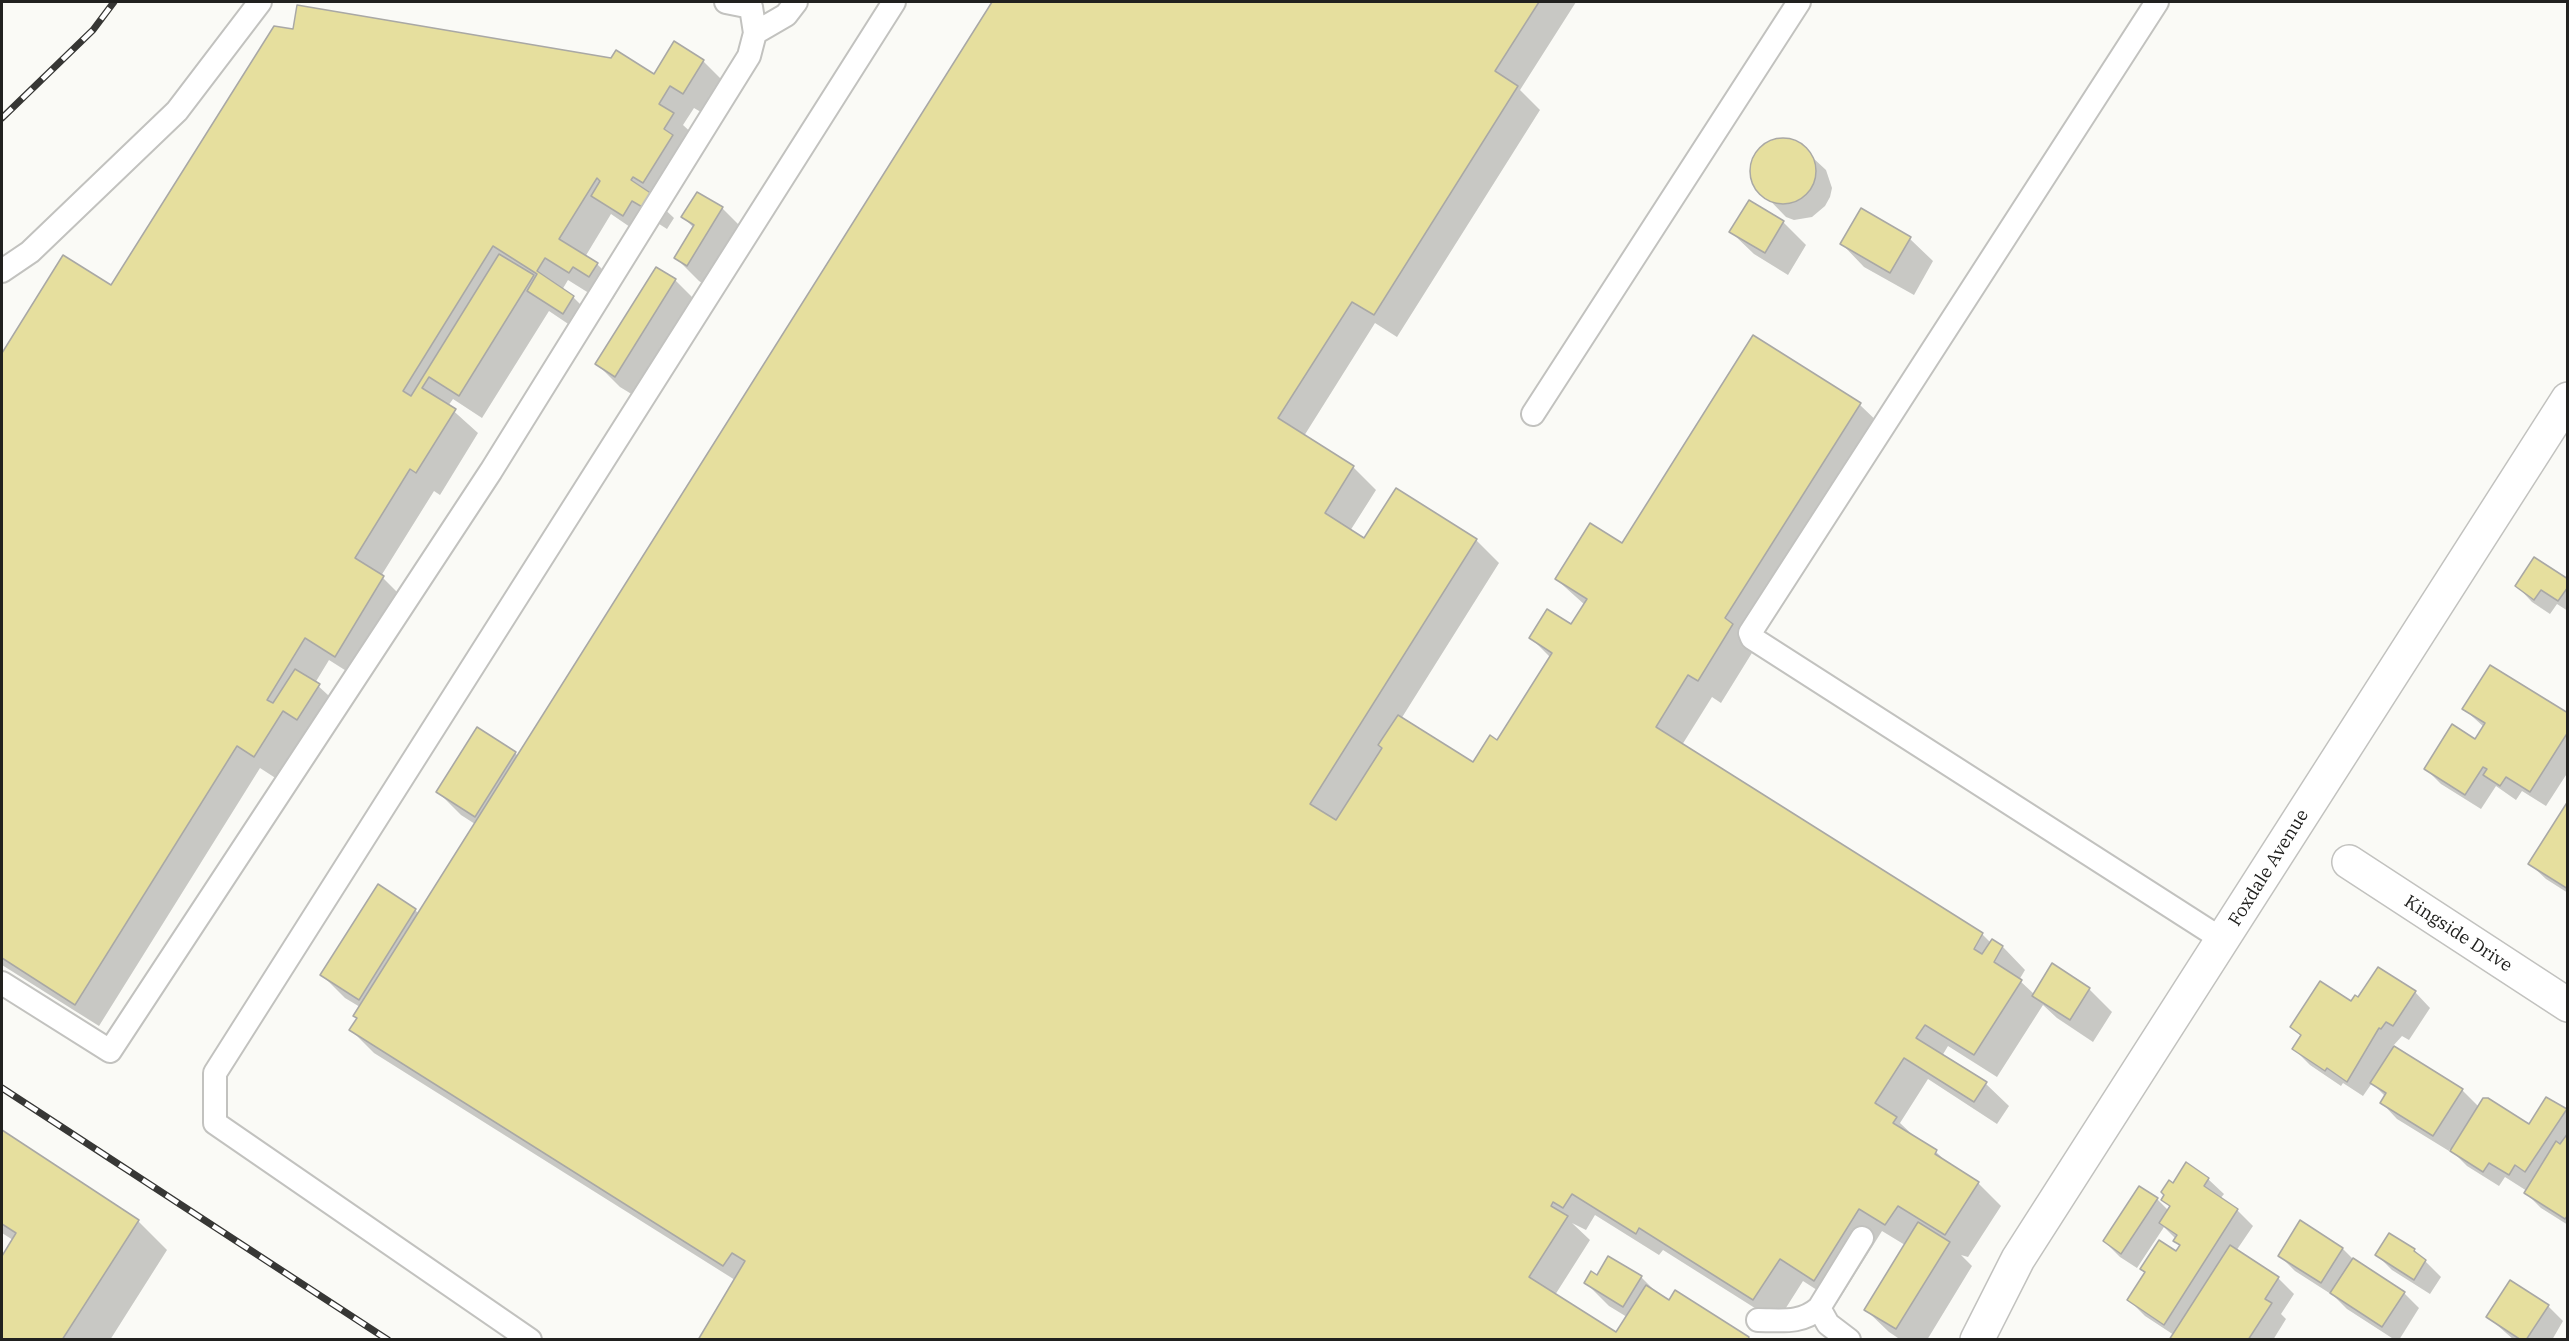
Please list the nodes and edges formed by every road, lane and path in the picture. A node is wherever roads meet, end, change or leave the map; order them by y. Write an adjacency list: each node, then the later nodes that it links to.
1 (260, 2): 8 (lane)
2 (726, 2): 7 (lane)
3 (796, 2): 7 (lane)
4 (894, 2): 18 (lane)
5 (1799, 2): 10 (lane)
6 (2157, 2): 12 (lane)
7 (755, 33): 13 (lane)
8 (2, 271)
9 (2568, 399): 12 (street, Foxdale Avenue)
10 (1533, 414)
11 (2349, 862): 14 (street, Kingside Drive)
12 (2223, 940): 20 (street, Foxdale Avenue)
13 (2, 983)
14 (2568, 1005)
15 (1862, 1238): 16 (lane)
16 (1819, 1308): 17 (lane); 19 (lane)
17 (1758, 1320)
18 (530, 1340)
19 (1849, 1340)
20 (1977, 1340)

